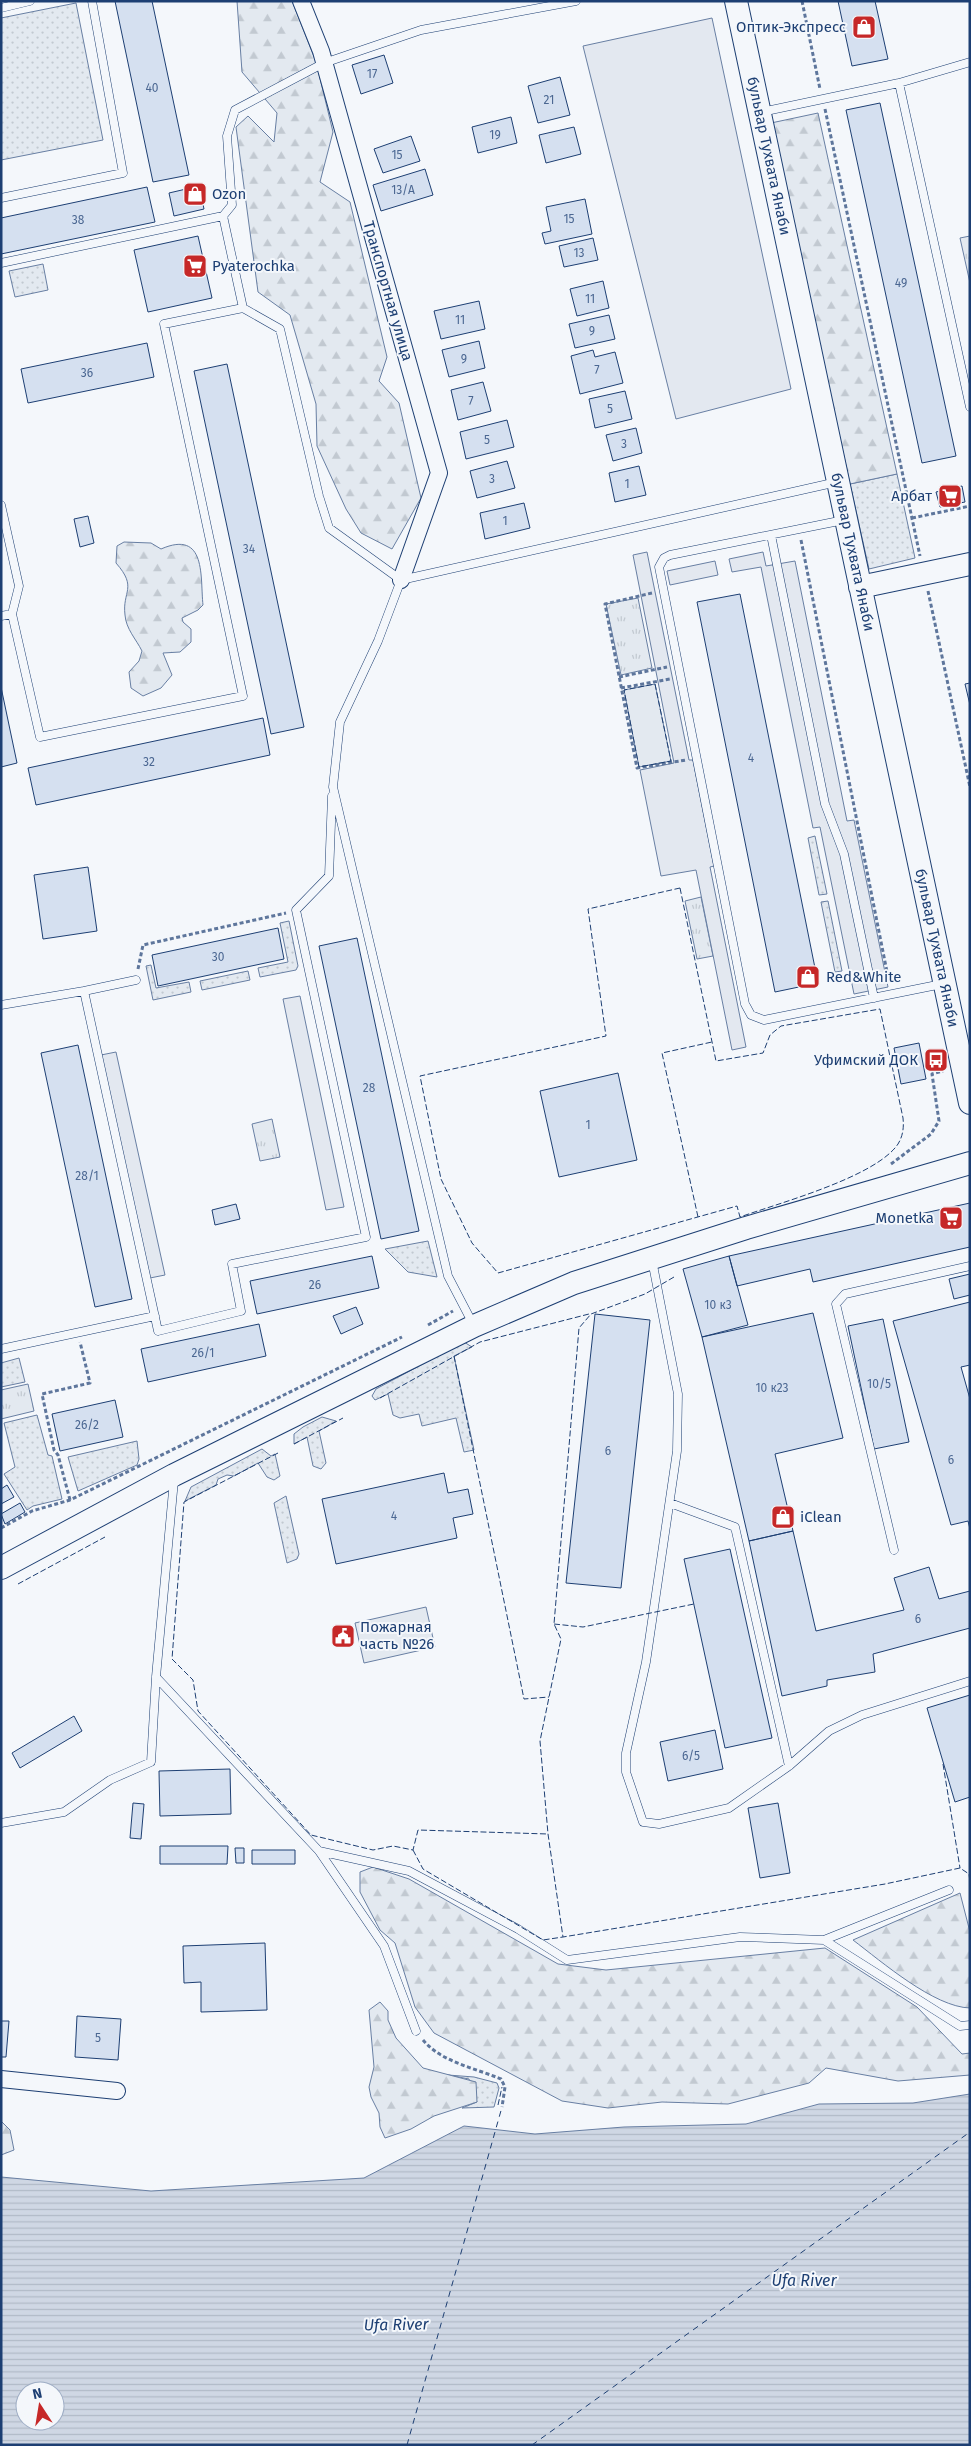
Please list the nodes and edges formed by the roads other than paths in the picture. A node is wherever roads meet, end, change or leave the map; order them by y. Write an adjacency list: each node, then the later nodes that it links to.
1 (30, 1): 6 (lane)
2 (92, 1): 11 (lane)
3 (301, 1): 8 (street, Транспортная улица)
4 (576, 1): 8 (lane)
5 (736, 1): 10 (street, бульвар Тухвата Янаби)
6 (4, 5)
7 (970, 62): 9 (lane)
8 (324, 63): 12 (lane); 21 (street, Транспортная улица)
9 (899, 82): 10 (lane); 15 (lane)
10 (759, 112): 16 (street, бульвар Тухвата Янаби)
11 (1, 198)
12 (223, 216): 13 (lane); 14 (lane)
13 (1, 263)
14 (243, 308): 21 (lane); 23 (lane)
15 (970, 407)
16 (838, 482): 18 (street, бульвар Тухвата Янаби); 21 (lane)
17 (1, 505): 23 (lane)
18 (846, 520): 19 (lane); 22 (street, бульвар Тухвата Янаби)
19 (771, 535): 29 (lane); 29 (lane)
20 (970, 564): 22 (street)
21 (401, 580): 25 (lane)
22 (860, 586): 27 (street, бульвар Тухвата Янаби)
23 (12, 614): 24 (lane)
24 (1, 616)
25 (333, 787): 35 (lane); 36 (lane)
26 (136, 980): 28 (lane)
27 (944, 984): 29 (lane); 31 (street, бульвар Тухвата Янаби)
28 (84, 991): 30 (lane); 35 (lane)
29 (874, 998)
30 (1, 1005)
31 (970, 1103)
32 (970, 1163): 33 (street)
33 (651, 1258): 36 (street); 39 (lane)
34 (970, 1266): 40 (lane)
35 (155, 1316): 37 (lane)
36 (474, 1326): 38 (street)
37 (1, 1350)
38 (174, 1475): 41 (street); 42 (lane)
39 (670, 1503): 44 (lane); 44 (lane)
40 (894, 1550)
41 (1, 1568)
42 (156, 1677): 45 (lane); 46 (lane)
43 (970, 1681): 44 (lane)
44 (789, 1766)
45 (1, 1823)
46 (320, 1852): 48 (lane); 50 (lane)
47 (949, 1890): 48 (lane)
48 (824, 1940): 49 (lane)
49 (970, 2025)
50 (416, 2031)
51 (1, 2079): 52 (street)
52 (117, 2091)

